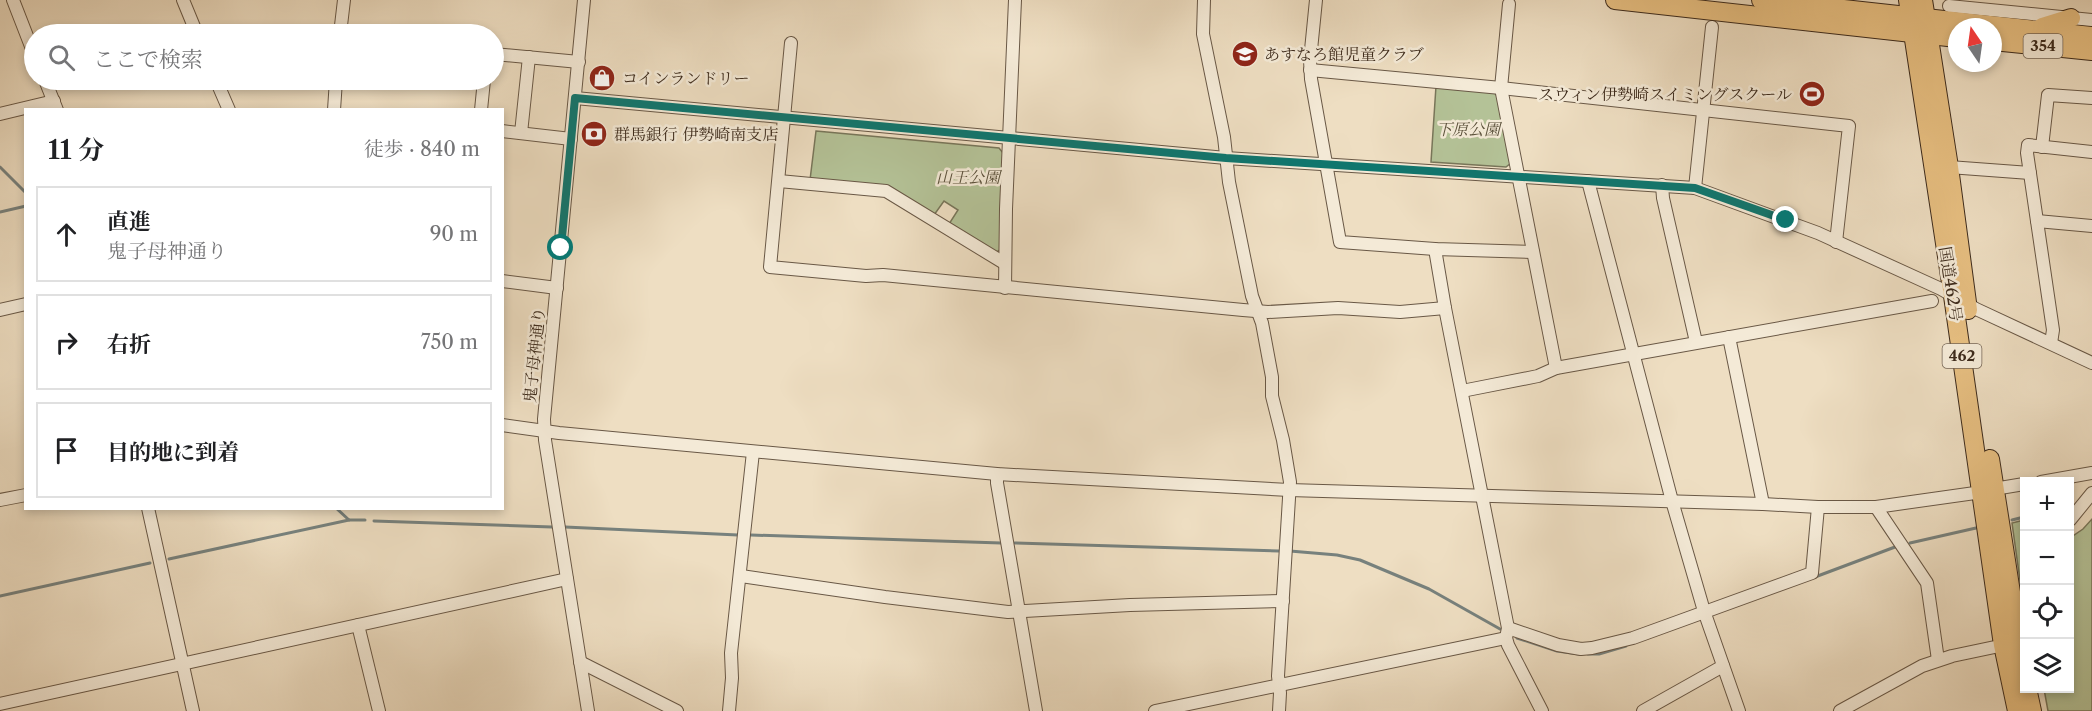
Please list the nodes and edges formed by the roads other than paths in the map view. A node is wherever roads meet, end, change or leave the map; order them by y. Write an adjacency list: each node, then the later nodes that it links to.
1 (13, 0): 18 (street)
2 (183, 0): 15 (street)
3 (344, 0): 16 (street)
4 (584, 0): 27 (street, 鬼子母神通り)
5 (1015, 0): 48 (street)
6 (1204, 0): 51 (street)
7 (1316, 0): 28 (street)
8 (1615, 0): 12 (highway, 354)
9 (1761, 0): 12 (highway, 354)
10 (1509, 4): 29 (street)
11 (1949, 6): 13 (street)
12 (1918, 16): 19 (highway, 354); 20 (highway, 354); 53 (highway, 国道462号 / 462); 69 (highway, 国道462号 / 462)
13 (2071, 18): 14 (street); 19 (highway)
14 (2092, 20)
15 (193, 24)
16 (341, 24)
17 (1712, 27): 42 (street)
18 (24, 28)
19 (2035, 30): 21 (highway, 354)
20 (1948, 33)
21 (2092, 36)
22 (2002, 42): 24 (highway, 354)
23 (792, 43): 44 (street)
24 (2092, 51)
25 (504, 55): 26 (street)
26 (529, 57): 27 (street); 46 (street)
27 (579, 62): 34 (street, 鬼子母神通り)
28 (1310, 70): 29 (street); 52 (street)
29 (1501, 88): 42 (street); 55 (street)
30 (49, 90): 36 (street)
31 (221, 90): 38 (street)
32 (335, 90): 39 (street)
33 (483, 90): 40 (street)
34 (575, 98): 44 (street); 47 (street, 鬼子母神通り)
35 (2092, 98): 49 (street)
36 (55, 105): 37 (street)
37 (37, 108)
38 (229, 108)
39 (333, 108)
40 (481, 108)
41 (24, 110): 43 (street)
42 (1704, 110): 59 (street); 62 (street)
43 (0, 114)
44 (785, 117): 48 (street); 56 (street)
45 (504, 131): 46 (street)
46 (521, 133): 47 (street)
47 (571, 139): 67 (street, 鬼子母神通り)
48 (1009, 139): 51 (street); 65 (street)
49 (2042, 147): 50 (street); 54 (street)
50 (2092, 152)
51 (1226, 158): 52 (street); 74 (street)
52 (1325, 164): 55 (street); 63 (street)
53 (1949, 167): 54 (street); 69 (highway, 国道462号 / 462)
54 (2030, 173): 60 (street)
55 (1519, 176): 57 (street); 64 (street)
56 (779, 181): 65 (street); 68 (street)
57 (1588, 181): 58 (street); 78 (street)
58 (1662, 186): 59 (street); 76 (street)
59 (1695, 188): 62 (street)
60 (2037, 221): 61 (street); 77 (street)
61 (2092, 226)
62 (1836, 242): 69 (street)
63 (1436, 249): 64 (street); 72 (street)
64 (1533, 252): 80 (street)
65 (1004, 263): 68 (street)
66 (504, 281): 67 (street)
67 (557, 288): 83 (street, 鬼子母神通り)
68 (1005, 288): 74 (street)
69 (1960, 300): 77 (street); 90 (highway, 国道462号 / 462)
70 (1932, 301): 75 (street)
71 (24, 304): 73 (street)
72 (1445, 308): 74 (street); 81 (street)
73 (0, 310)
74 (1258, 311): 89 (street)
75 (1729, 337): 76 (street); 96 (street)
76 (1696, 342): 78 (street)
77 (2051, 343): 79 (street)
78 (1632, 354): 80 (street); 95 (street)
79 (2092, 363)
80 (1556, 368): 81 (street)
81 (1462, 391): 93 (street)
82 (504, 425): 83 (street)
83 (545, 430): 84 (street); 103 (street, 鬼子母神通り)
84 (753, 452): 86 (street); 102 (street)
85 (2092, 473): 87 (street)
86 (997, 474): 89 (street); 105 (street)
87 (2069, 477)
88 (2020, 485): 90 (street)
89 (1289, 490): 93 (street); 104 (street)
90 (1988, 490): 98 (street); 109 (highway, 国道462号 / 462)
91 (2092, 493): 99 (street)
92 (24, 495): 94 (street)
93 (1483, 495): 95 (street); 108 (street)
94 (0, 501)
95 (1672, 501): 96 (street); 106 (street)
96 (1763, 504): 97 (street)
97 (1818, 507): 98 (street); 106 (street)
98 (1876, 507): 111 (street)
99 (2087, 507): 101 (street)
100 (148, 510): 113 (street)
101 (2074, 517)
102 (741, 576): 105 (street); 122 (street)
103 (567, 579): 107 (street); 112 (street, 鬼子母神通り)
104 (1282, 601): 105 (street); 115 (street)
105 (1019, 611): 123 (street)
106 (1704, 611): 108 (street); 114 (street)
107 (358, 625): 113 (street); 119 (street)
108 (1507, 633): 115 (street); 126 (street)
109 (2015, 643): 110 (highway, 国道462号 / 462); 111 (street); 130 (highway, 国道462号 / 462)
110 (2020, 659)
111 (1938, 660): 129 (street)
112 (580, 662): 120 (street, 鬼子母神通り); 121 (street)
113 (182, 663): 117 (street); 118 (street)
114 (1723, 666): 127 (street); 128 (street)
115 (1279, 686): 124 (street); 125 (street)
116 (2028, 693): 131 (highway)
117 (0, 704)
118 (193, 711)
119 (379, 711)
120 (588, 711)
121 (677, 711)
122 (729, 711)
123 (1036, 711)
124 (1155, 711)
125 (1279, 711)
126 (1542, 711)
127 (1643, 711)
128 (1739, 711)
129 (1840, 711)
130 (2017, 711)
131 (2032, 711)

